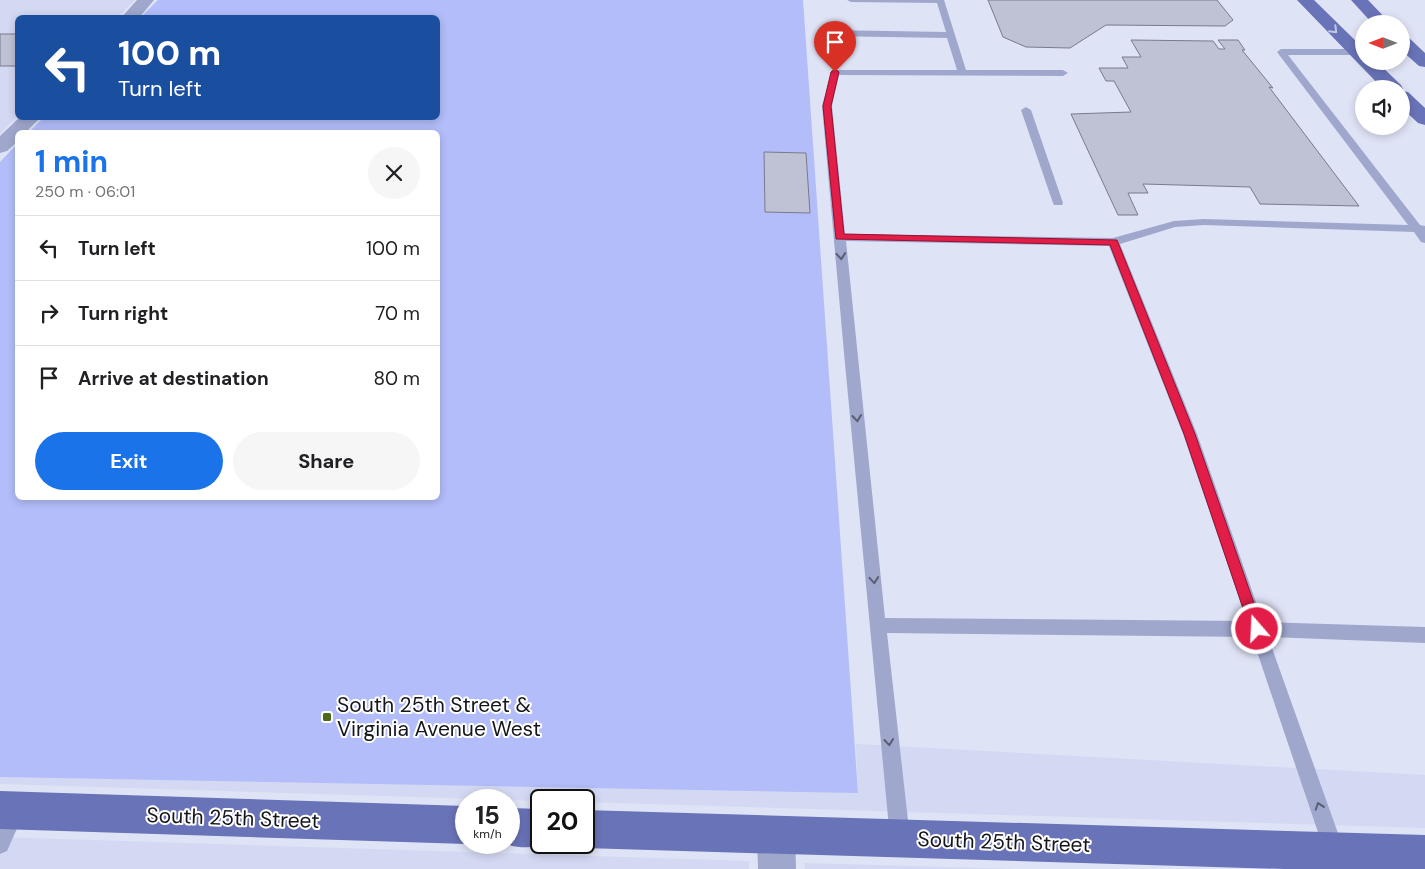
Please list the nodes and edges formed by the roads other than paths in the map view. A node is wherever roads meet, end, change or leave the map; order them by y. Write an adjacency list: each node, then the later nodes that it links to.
1 (146, 0): 6 (street)
2 (851, 0): 5 (lane)
3 (1305, 0): 11 (main road, one-way to 11)
4 (1359, 0): 7 (main road)
5 (940, 1): 9 (lane)
6 (132, 15)
7 (1374, 15)
8 (827, 33): 9 (lane)
9 (950, 34): 15 (lane)
10 (1410, 48): 13 (main road)
11 (1355, 50)
12 (1355, 57): 26 (lane)
13 (1425, 62)
14 (1375, 70): 17 (main road)
15 (962, 73): 16 (lane); 27 (lane)
16 (1063, 74)
17 (1385, 80)
18 (1410, 105): 20 (main road)
19 (1026, 110): 25 (lane)
20 (1425, 119)
21 (28, 120): 22 (street)
22 (18, 130)
23 (15, 133): 24 (street)
24 (0, 148)
25 (1058, 202)
26 (1421, 229): 28 (lane); 29 (lane)
27 (840, 236): 29 (lane); 30 (lane, one-way to 30)
28 (1425, 239)
29 (1113, 242): 31 (lane)
30 (878, 626): 31 (lane); 36 (lane, one-way to 36)
31 (1257, 629): 32 (lane); 39 (lane, one-way to 31)
32 (1425, 634)
33 (8, 811): 34 (main road, South 25th Street); 37 (lane)
34 (455, 825)
35 (595, 830): 38 (main road, South 25th Street)
36 (900, 839): 38 (main road, South 25th Street); 39 (main road, South 25th Street)
37 (0, 844)
38 (776, 852)
39 (1335, 852): 40 (main road, South 25th Street)
40 (1425, 854)

